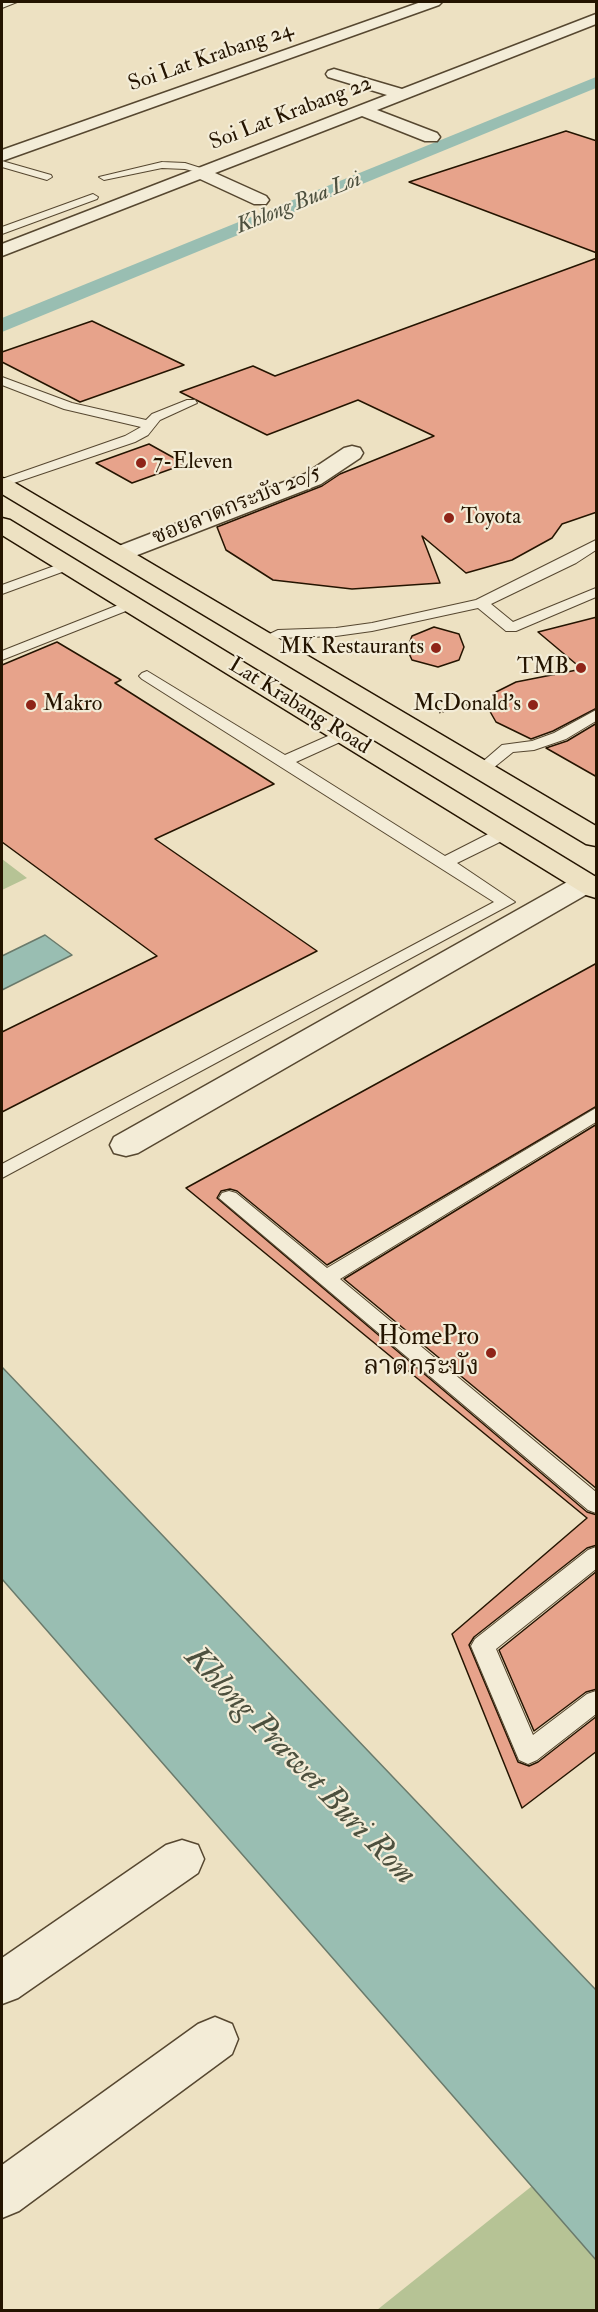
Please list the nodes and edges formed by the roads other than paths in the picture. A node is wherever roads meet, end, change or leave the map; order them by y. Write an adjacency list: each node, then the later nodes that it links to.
1 (13, 2): 3 (lane)
2 (431, 2): 6 (street, Soi Lat Krabang 24)
3 (2, 5)
4 (593, 23): 5 (street, Soi Lat Krabang 22)
5 (547, 38): 7 (street); 14 (street, Soi Lat Krabang 22)
6 (331, 39): 8 (street); 9 (street, Soi Lat Krabang 24)
7 (583, 42)
8 (363, 48)
9 (231, 74): 12 (street); 17 (street, Soi Lat Krabang 24)
10 (334, 74): 13 (street)
11 (402, 74): 13 (street)
12 (261, 82)
13 (371, 85): 14 (street)
14 (403, 94): 15 (street, Soi Lat Krabang 22)
15 (363, 110): 16 (street); 19 (street, Soi Lat Krabang 22)
16 (430, 137)
17 (2, 156)
18 (2, 165): 20 (lane)
19 (203, 172): 21 (lane); 23 (street); 25 (street, Soi Lat Krabang 22)
20 (47, 177)
21 (104, 177)
22 (93, 197): 24 (lane)
23 (260, 200)
24 (2, 231)
25 (2, 250)
26 (2, 381): 28 (lane)
27 (191, 403): 28 (lane)
28 (150, 425): 30 (lane)
29 (352, 453): 33 (street, ซอยลาดกระบัง 20/5)
30 (2, 484): 33 (main road, Lat Krabang Road)
31 (2, 525): 34 (main road, Lat Krabang Road)
32 (597, 544): 37 (lane)
33 (119, 554): 39 (main road, Lat Krabang Road)
34 (68, 565): 35 (lane); 38 (main road, Lat Krabang Road)
35 (2, 591)
36 (597, 592): 37 (lane)
37 (481, 603): 39 (lane)
38 (131, 604): 40 (lane); 41 (main road, Lat Krabang Road)
39 (266, 639): 41 (main road); 46 (main road, Lat Krabang Road)
40 (2, 656)
41 (223, 660): 44 (main road, Lat Krabang Road)
42 (147, 676): 45 (lane)
43 (597, 715): 46 (lane)
44 (343, 735): 45 (lane); 47 (main road, Lat Krabang Road)
45 (284, 761): 49 (lane)
46 (481, 770): 48 (main road, Lat Krabang Road)
47 (504, 833): 49 (lane); 50 (main road, Lat Krabang Road)
48 (597, 838)
49 (444, 863): 53 (lane)
50 (591, 886): 52 (street)
51 (597, 1113): 55 (lane)
52 (126, 1145)
53 (2, 1172)
54 (229, 1198): 55 (lane)
55 (326, 1278): 56 (lane)
56 (597, 1504)
57 (597, 1556): 58 (lane)
58 (597, 1701)
59 (182, 1859): 60 (street)
60 (2, 1983)
61 (215, 2039): 62 (street)
62 (2, 2194)

